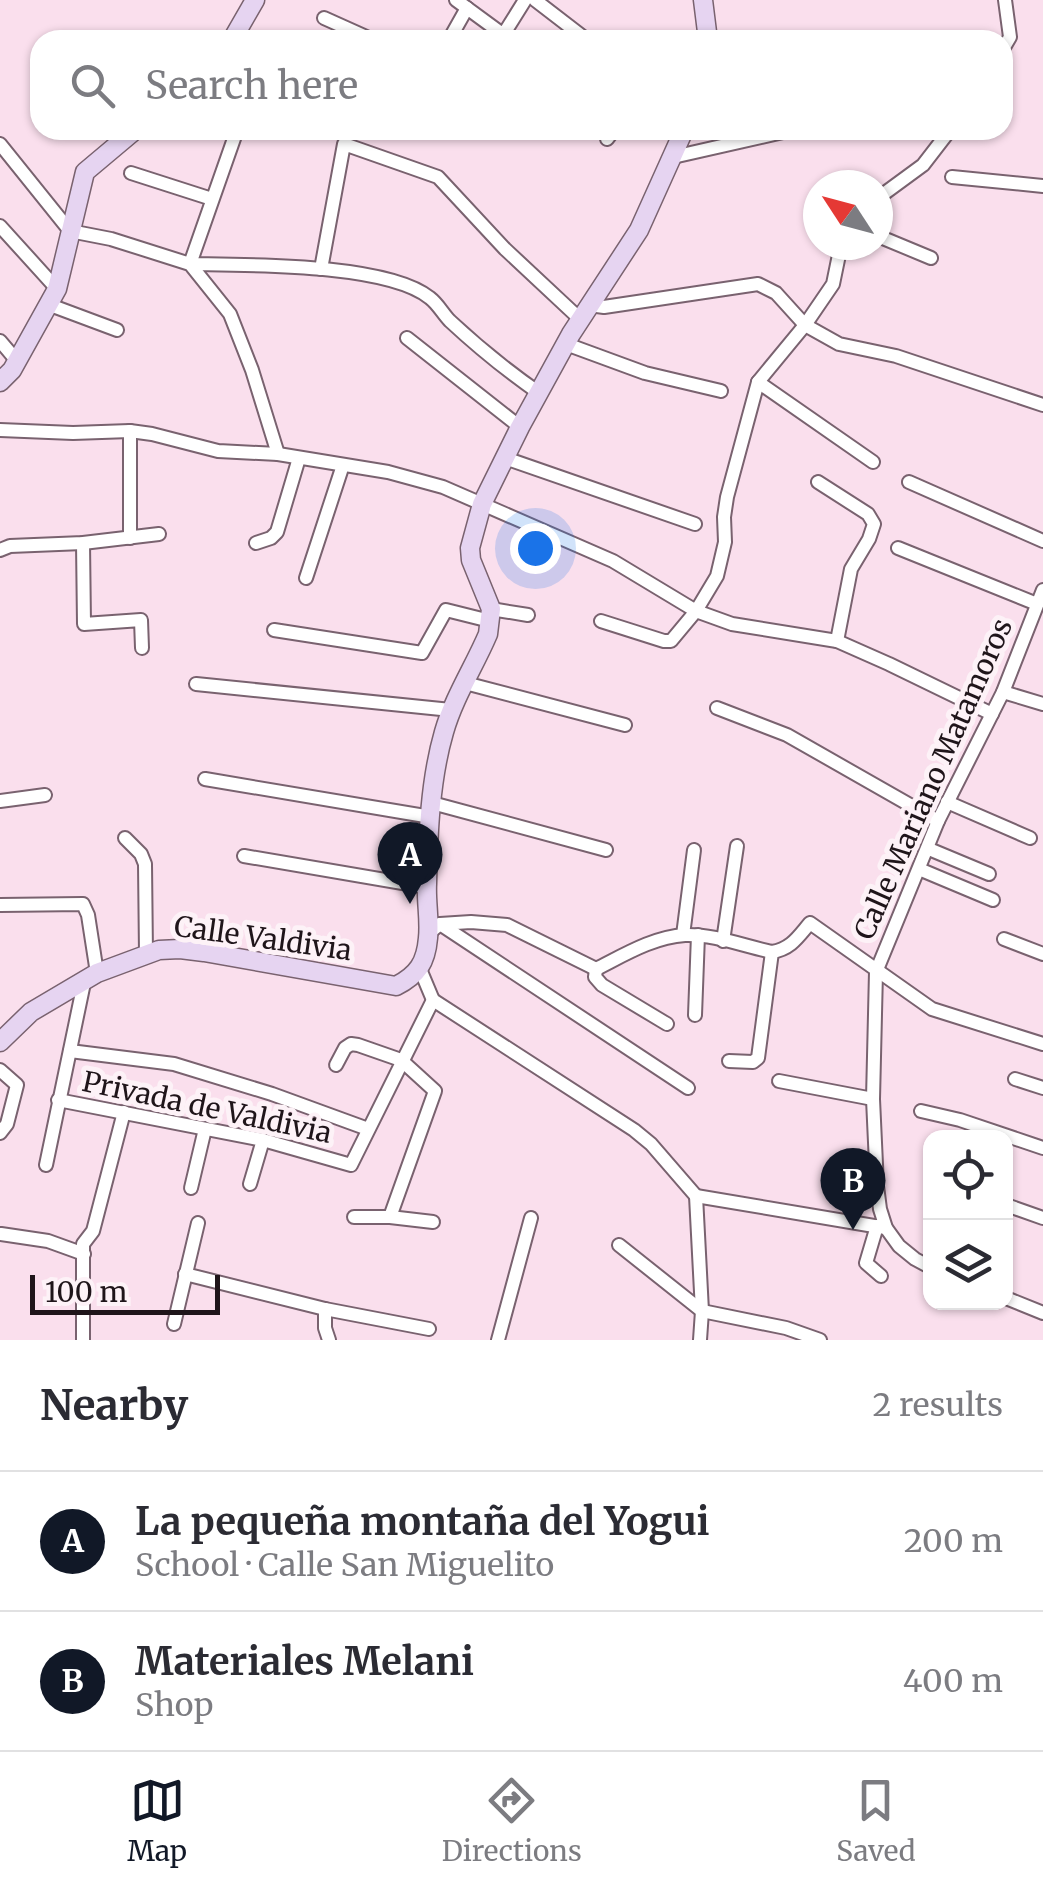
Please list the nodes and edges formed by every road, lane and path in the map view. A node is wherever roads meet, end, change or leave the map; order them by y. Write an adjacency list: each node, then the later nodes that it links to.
1 (255, 0): 8 (street)
2 (525, 0): 12 (street)
3 (535, 0): 13 (street)
4 (703, 0): 14 (street)
5 (1006, 0): 15 (street)
6 (461, 4): 10 (street); 11 (street)
7 (324, 18): 9 (street)
8 (238, 30)
9 (350, 30)
10 (452, 30)
11 (495, 30)
12 (506, 30)
13 (575, 30)
14 (707, 30)
15 (1009, 30)
16 (122, 140): 29 (street)
17 (233, 140): 27 (street)
18 (680, 140): 22 (street)
19 (748, 140): 22 (street)
20 (942, 140): 26 (street)
21 (0, 144): 29 (street)
22 (673, 157): 36 (street)
23 (131, 173): 27 (street)
24 (952, 178): 25 (street)
25 (1043, 186)
26 (893, 187)
27 (212, 200): 33 (street)
28 (0, 226): 35 (street)
29 (70, 231): 33 (street); 35 (street)
30 (893, 242): 31 (street)
31 (931, 258)
32 (837, 260): 37 (street)
33 (190, 264): 34 (street); 51 (street)
34 (321, 269): 36 (street); 46 (street)
35 (54, 297): 38 (street); 42 (street)
36 (585, 313): 37 (street); 41 (street)
37 (806, 325): 44 (street); 47 (street)
38 (117, 330)
39 (408, 338): 48 (street)
40 (0, 341): 42 (street)
41 (566, 344): 45 (street); 46 (street)
42 (17, 361): 43 (street)
43 (0, 382)
44 (758, 382): 54 (street); 70 (street)
45 (721, 391)
46 (539, 393): 48 (street)
47 (1043, 406)
48 (520, 427): 53 (street)
49 (0, 430): 50 (street)
50 (130, 431): 51 (street); 61 (street)
51 (278, 454): 52 (street)
52 (299, 458): 55 (street); 64 (street)
53 (505, 458): 58 (street); 59 (street)
54 (872, 462)
55 (342, 465): 58 (street); 67 (street)
56 (818, 482): 75 (street)
57 (908, 482): 62 (street)
58 (482, 504): 70 (street); 72 (street)
59 (696, 524)
60 (160, 534): 61 (street)
61 (130, 538): 63 (street)
62 (1043, 541)
63 (82, 543): 66 (street); 76 (street)
64 (256, 543)
65 (898, 548): 69 (street)
66 (0, 550)
67 (306, 578)
68 (1043, 590): 69 (street, Calle Mariano Matamoros)
69 (1037, 604): 79 (street, Calle Mariano Matamoros)
70 (696, 611): 73 (street); 75 (street)
71 (528, 614): 72 (street)
72 (491, 615): 74 (street); 77 (street)
73 (602, 621)
74 (274, 630)
75 (837, 641): 83 (street)
76 (142, 648)
77 (465, 683): 82 (street); 84 (street)
78 (196, 684): 82 (street)
79 (1002, 692): 80 (street); 83 (street, Calle Mariano Matamoros)
80 (1043, 704)
81 (717, 708): 90 (street)
82 (451, 710): 89 (street)
83 (992, 714): 88 (street, Calle Mariano Matamoros)
84 (624, 725)
85 (205, 780): 89 (street)
86 (45, 796): 87 (street)
87 (0, 801)
88 (947, 802): 90 (street, Calle Mariano Matamoros); 92 (street)
89 (431, 810): 95 (street); 100 (street)
90 (938, 821): 94 (street, Calle Mariano Matamoros)
91 (125, 838): 108 (street)
92 (1030, 838)
93 (737, 846): 106 (street)
94 (929, 848): 98 (street, Calle Mariano Matamoros); 99 (street)
95 (606, 850)
96 (694, 850): 104 (street)
97 (244, 856): 100 (street)
98 (920, 869): 101 (street); 112 (street, Calle Mariano Matamoros)
99 (989, 874)
100 (426, 886): 103 (street)
101 (993, 900)
102 (0, 906): 113 (street)
103 (434, 928): 110 (street); 111 (street); 126 (street)
104 (690, 935): 106 (street); 110 (street); 115 (street)
105 (1004, 939): 109 (street)
106 (724, 942): 107 (street)
107 (772, 952): 112 (street); 121 (street)
108 (146, 954): 111 (street, Calle Valdivia); 113 (street, Calle Valdivia)
109 (1043, 954)
110 (596, 968): 116 (street)
111 (420, 969): 114 (street)
112 (876, 972): 118 (street); 128 (street, Calle Mariano Matamoros)
113 (91, 975): 117 (street, Calle Valdivia); 119 (street, Privada de Valdivia)
114 (432, 1000): 120 (street); 140 (street)
115 (695, 1015)
116 (667, 1024)
117 (0, 1042)
118 (1043, 1044)
119 (70, 1051): 129 (street, Privada de Valdivia); 133 (street)
120 (401, 1060): 122 (street); 133 (street); 142 (street)
121 (729, 1062)
122 (336, 1065)
123 (0, 1070): 134 (street)
124 (1015, 1079): 127 (street)
125 (779, 1081): 128 (street)
126 (688, 1088)
127 (1043, 1088)
128 (873, 1099): 148 (street, Calle Mariano Matamoros)
129 (58, 1100): 131 (street, Privada de Valdivia); 137 (street)
130 (921, 1111): 136 (street)
131 (124, 1112): 132 (street, Privada de Valdivia); 151 (street)
132 (205, 1129): 135 (street, Privada de Valdivia); 139 (street)
133 (368, 1129): 135 (street, Privada de Valdivia)
134 (0, 1133)
135 (263, 1140): 138 (street)
136 (1043, 1148)
137 (46, 1165)
138 (250, 1184)
139 (191, 1188)
140 (696, 1196): 148 (street); 157 (street)
141 (1013, 1207): 145 (street)
142 (390, 1216): 143 (street); 146 (street)
143 (354, 1218)
144 (531, 1218): 163 (street)
145 (1043, 1218)
146 (433, 1222)
147 (198, 1224): 153 (street)
148 (882, 1227): 152 (street); 154 (street, Calle Mariano Matamoros)
149 (2, 1234): 151 (street)
150 (620, 1245): 157 (street)
151 (84, 1254): 161 (street)
152 (923, 1263)
153 (186, 1274): 156 (street); 159 (street)
154 (880, 1276)
155 (1013, 1301): 158 (street)
156 (325, 1309): 160 (street); 162 (street)
157 (702, 1311): 164 (street); 165 (street)
158 (1043, 1313)
159 (174, 1324)
160 (430, 1329)
161 (82, 1340)
162 (329, 1340)
163 (498, 1340)
164 (700, 1340)
165 (820, 1340)

